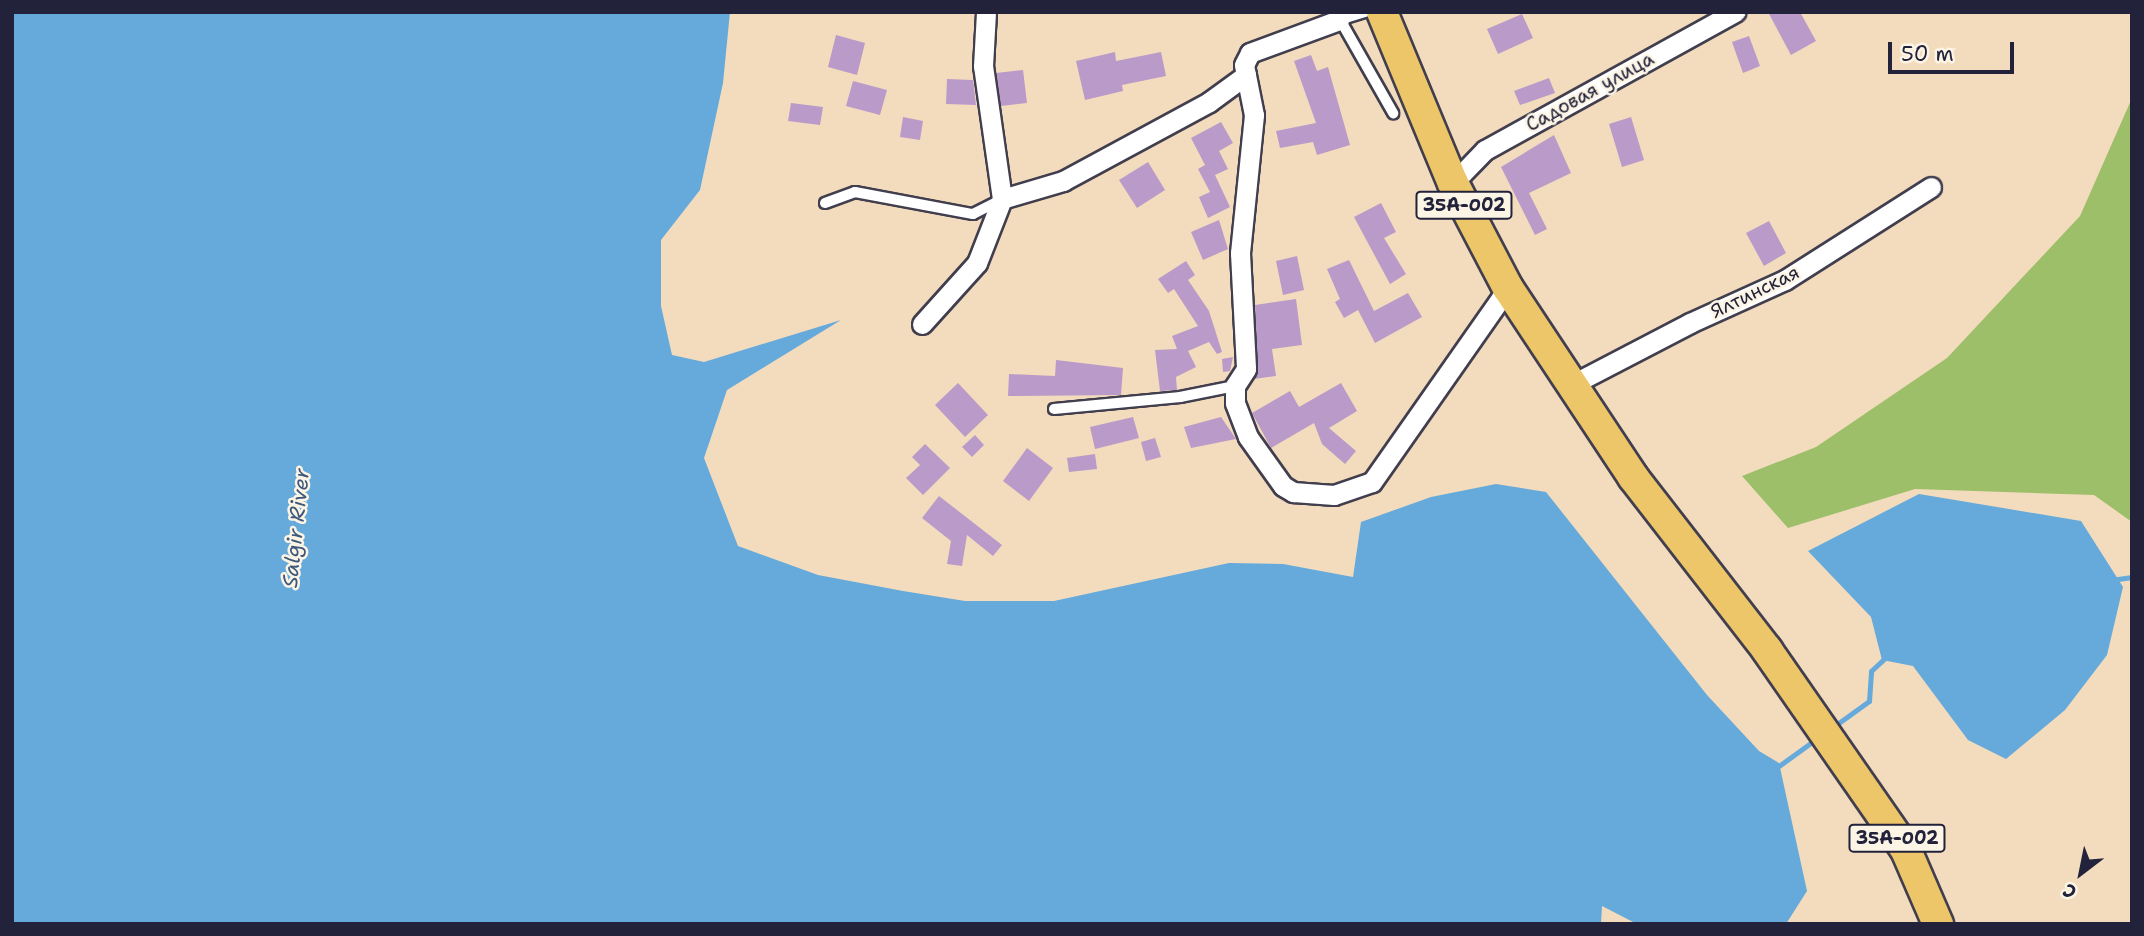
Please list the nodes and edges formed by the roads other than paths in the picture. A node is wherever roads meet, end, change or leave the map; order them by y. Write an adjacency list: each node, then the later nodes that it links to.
1 (986, 12): 10 (street)
2 (1366, 12): 5 (lane)
3 (1382, 12): 8 (main road, 35А-002)
4 (1735, 12): 8 (street, Садовая улица)
5 (1338, 16): 6 (street); 7 (lane)
6 (1246, 75): 10 (street); 15 (street)
7 (1393, 113)
8 (1453, 183): 12 (main road, 35А-002)
9 (1931, 187): 14 (street, Ялтинская)
10 (1002, 199): 11 (lane); 13 (street)
11 (825, 203)
12 (1508, 288): 14 (main road, 35А-002); 15 (street)
13 (922, 324)
14 (1571, 385): 17 (main road, 35А-002)
15 (1236, 386): 16 (lane)
16 (1054, 409)
17 (1938, 924)

